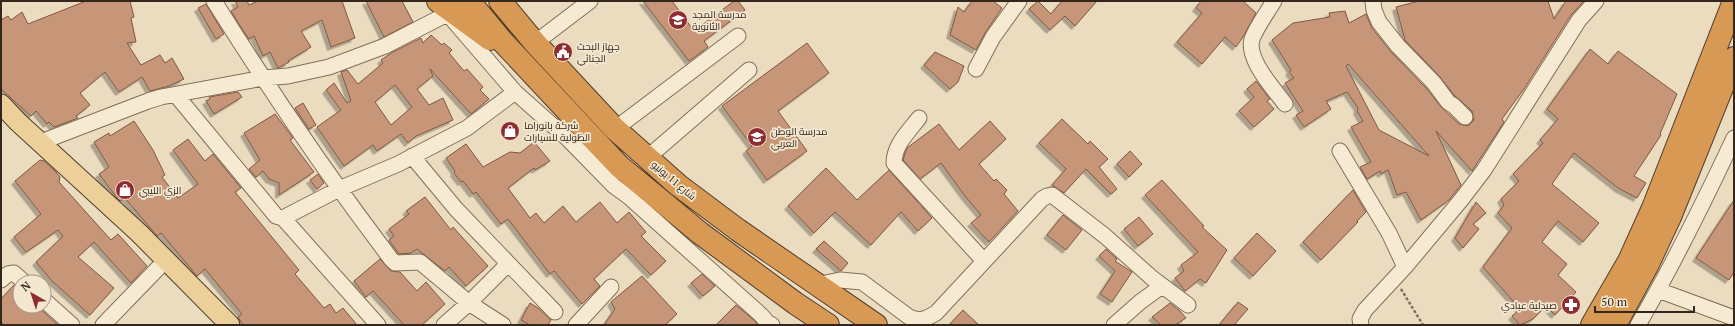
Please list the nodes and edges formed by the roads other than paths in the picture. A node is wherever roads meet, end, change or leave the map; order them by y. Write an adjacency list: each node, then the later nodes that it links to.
1 (214, 1): 19 (street)
2 (469, 1): 16 (highway)
3 (500, 1): 14 (highway, شارع 11 يونيو)
4 (590, 1): 14 (street)
5 (1020, 1): 17 (street)
6 (1274, 1): 23 (street)
7 (1373, 1): 24 (street)
8 (1596, 1): 37 (street)
9 (1718, 1): 12 (highway)
10 (1734, 1): 12 (highway)
11 (441, 5): 16 (highway); 19 (street); 20 (street)
12 (1725, 23): 61 (highway)
13 (738, 36): 26 (street)
14 (535, 43): 26 (highway, شارع 11 يونيو)
15 (1734, 58): 62 (highway)
16 (519, 59): 57 (highway)
17 (976, 68)
18 (749, 70): 31 (street)
19 (263, 78): 21 (street); 32 (street)
20 (515, 92): 30 (street); 56 (street)
21 (176, 95): 28 (street); 33 (street)
22 (1, 104): 28 (main road)
23 (1285, 104)
24 (1465, 117)
25 (919, 118): 35 (street)
26 (615, 129): 31 (highway, شارع 11 يونيو)
27 (1734, 138): 43 (street)
28 (41, 142): 34 (main road)
29 (1340, 151): 37 (street)
30 (412, 156): 32 (street); 36 (street)
31 (647, 158): 40 (highway, شارع 11 يونيو)
32 (339, 189): 33 (street); 44 (street)
33 (283, 218): 52 (street)
34 (165, 261): 50 (street); 51 (main road)
35 (984, 261): 40 (street); 41 (street)
36 (508, 264): 44 (street); 47 (street)
37 (1405, 267): 60 (street)
38 (15, 274): 39 (street)
39 (1, 280)
40 (816, 285): 58 (highway, شارع 11 يونيو)
41 (1162, 286): 45 (street); 59 (street)
42 (611, 287): 55 (street)
43 (1658, 290): 48 (street); 63 (street)
44 (469, 303): 53 (street); 54 (street)
45 (1188, 305)
46 (52, 307): 49 (street)
47 (555, 312)
48 (1734, 318)
49 (72, 325)
50 (103, 325)
51 (230, 325)
52 (378, 325)
53 (444, 325)
54 (503, 325)
55 (576, 325)
56 (772, 325)
57 (828, 325)
58 (876, 325)
59 (1114, 325)
60 (1361, 325)
61 (1592, 325)
62 (1614, 325)
63 (1638, 325)

